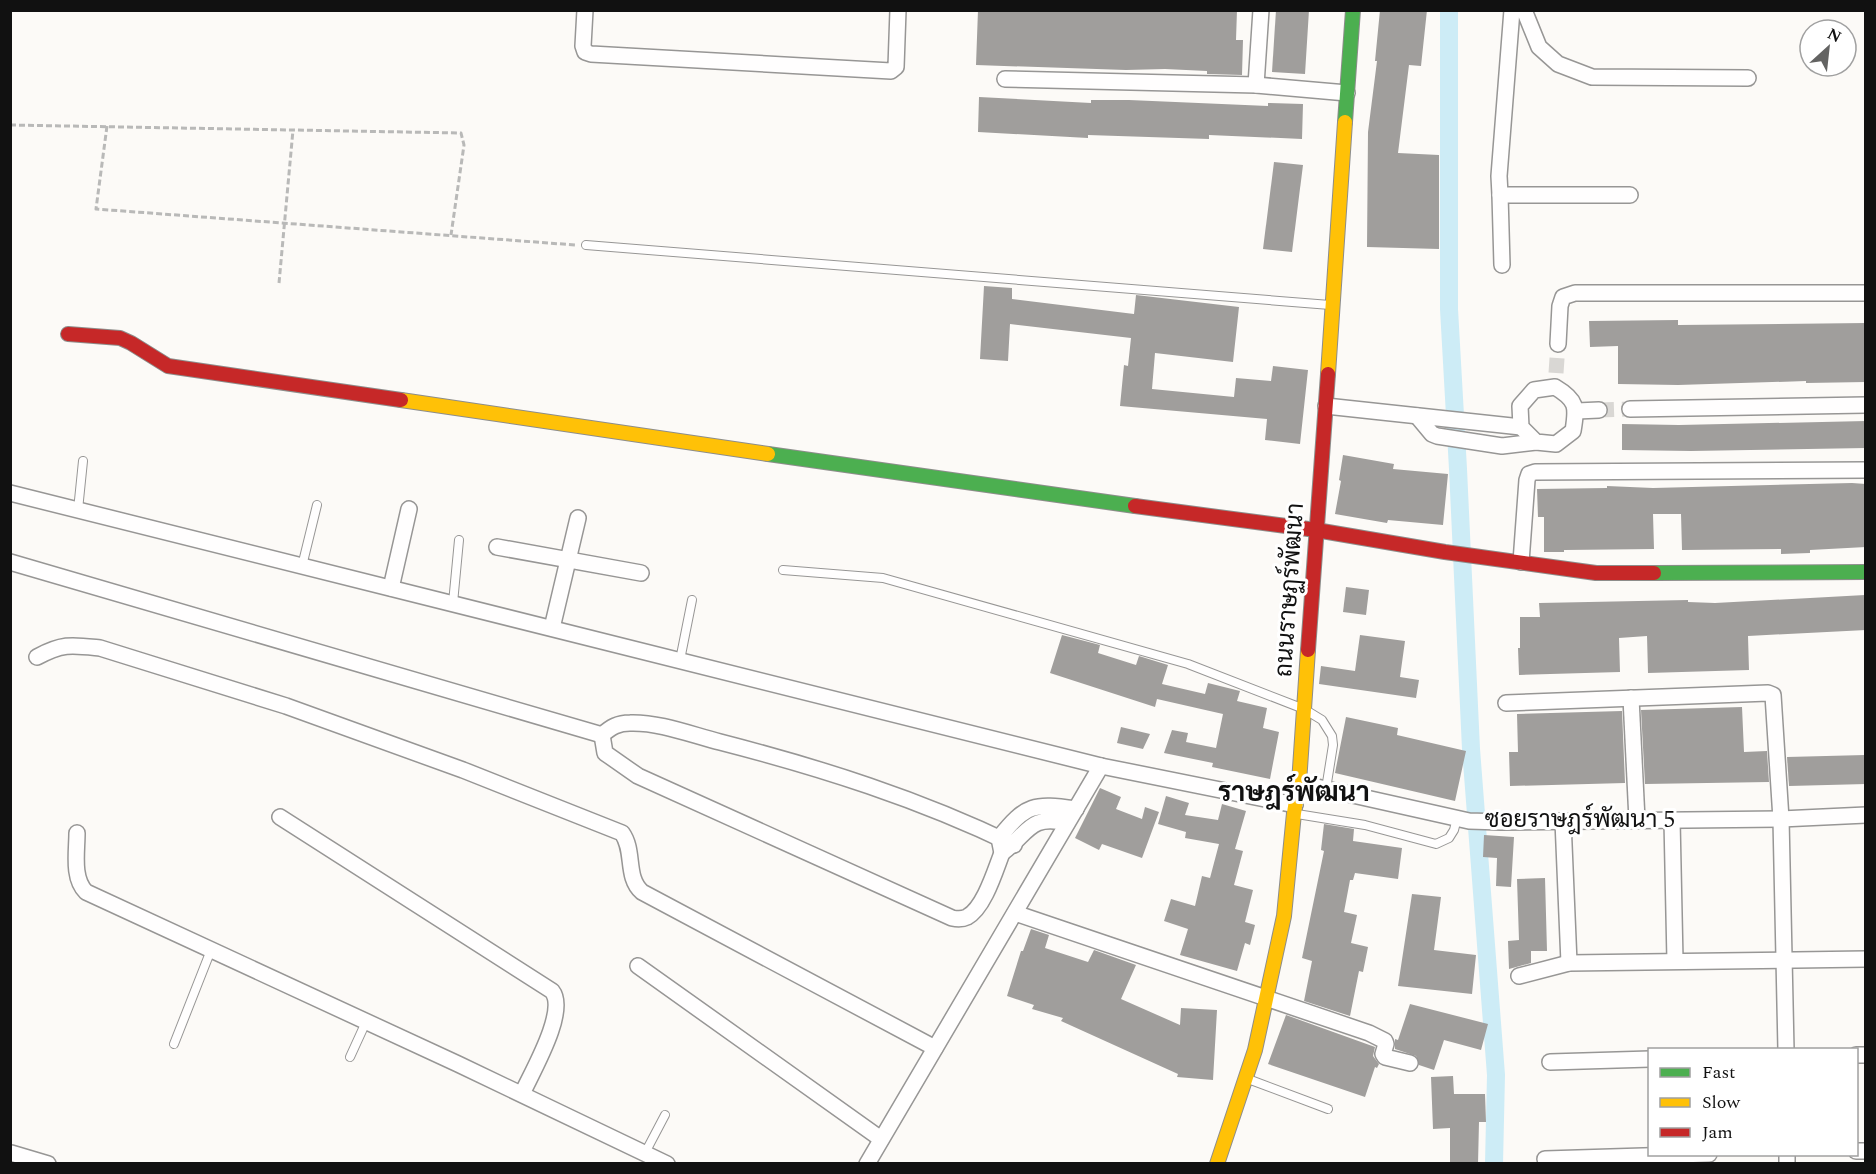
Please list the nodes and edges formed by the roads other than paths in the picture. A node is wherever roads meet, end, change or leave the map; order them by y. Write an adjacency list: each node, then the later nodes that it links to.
1 (585, 10): 2 (street)
2 (898, 10)
3 (1261, 10): 9 (street)
4 (1353, 10): 10 (street, ถนนราษฏร์พัฒนา)
5 (1512, 10): 11 (street)
6 (1524, 10): 7 (street)
7 (1748, 78)
8 (1005, 79): 9 (street)
9 (1256, 85): 10 (street)
10 (1347, 93): 16 (street, ถนนราษฏร์พัฒนา)
11 (1500, 195): 12 (street); 14 (street)
12 (1630, 195)
13 (586, 245): 16 (lane)
14 (1502, 265)
15 (1866, 293): 18 (street)
16 (1331, 305): 20 (street, ถนนราษฏร์พัฒนา)
17 (68, 334): 34 (street)
18 (1558, 344)
19 (1866, 405): 22 (street)
20 (1326, 406): 24 (street); 34 (street, ถนนราษฏร์พัฒนา)
21 (1599, 410): 23 (street)
22 (1630, 410)
23 (1577, 411): 25 (street); 26 (street)
24 (1424, 417): 25 (street); 26 (street)
25 (1521, 427): 26 (street)
26 (1536, 442)
27 (83, 461): 32 (lane)
28 (1866, 470): 39 (street)
29 (10, 493): 32 (street)
30 (317, 505): 40 (lane)
31 (409, 509): 44 (street)
32 (78, 510): 40 (street)
33 (578, 518): 37 (street)
34 (1316, 531): 39 (street); 52 (street, ถนนราษฏร์พัฒนา)
35 (459, 540): 46 (lane)
36 (497, 547): 37 (street)
37 (568, 561): 43 (street); 47 (street)
38 (10, 562): 53 (street)
39 (1521, 562): 42 (street)
40 (302, 566): 44 (street)
41 (783, 570): 52 (lane)
42 (1866, 572)
43 (641, 573)
44 (391, 588): 46 (street)
45 (692, 600): 49 (lane)
46 (453, 603): 47 (street)
47 (552, 628): 49 (street)
48 (37, 657): 81 (street)
49 (680, 660): 54 (street)
50 (1631, 698): 51 (street); 62 (street); 63 (street)
51 (1506, 703)
52 (1304, 709): 55 (street, ถนนราษฏร์พัฒนา); 56 (lane)
53 (602, 735): 68 (street); 69 (street)
54 (1101, 766): 57 (street); 58 (street)
55 (1299, 783): 56 (street, ซอยราษฎร์พัฒนา 5); 58 (street, ถนนราษฏร์พัฒนา)
56 (1326, 789): 61 (street, ซอยราษฎร์พัฒนา 5)
57 (1076, 809): 66 (street); 68 (street)
58 (1294, 809): 61 (lane); 78 (street, ถนนราษฏร์พัฒนา)
59 (1866, 815): 62 (street, ซอยราษฎร์พัฒนา 5)
60 (280, 817): 88 (street)
61 (1463, 819): 65 (street, ซอยราษฎร์พัฒนา 5)
62 (1780, 819): 64 (street, ซอยราษฎร์พัฒนา 5); 73 (street)
63 (1637, 820): 64 (street, ซอยราษฎร์พัฒนา 5); 65 (street, ซอยราษฎร์พัฒนา 5)
64 (1672, 820): 74 (street)
65 (1563, 821): 75 (street)
66 (1067, 823): 69 (street); 70 (street)
67 (77, 833): 71 (street)
68 (999, 838): 69 (street)
69 (1008, 849)
70 (1015, 913): 78 (street); 81 (street)
71 (211, 950): 79 (street); 80 (lane)
72 (1866, 959): 73 (street)
73 (1785, 960): 74 (street); 82 (street)
74 (1675, 961): 75 (street)
75 (1569, 963): 77 (street)
76 (638, 966): 91 (street)
77 (1519, 976)
78 (1266, 997): 86 (street); 87 (street, ถนนราษฏร์พัฒนา)
79 (366, 1022): 83 (lane); 88 (street)
80 (174, 1044)
81 (935, 1048): 91 (street)
82 (1786, 1048)
83 (350, 1057)
84 (1648, 1059): 85 (street)
85 (1550, 1062)
86 (1410, 1063)
87 (1246, 1078): 89 (lane); 99 (street, ถนนราษฏร์พัฒนา)
88 (522, 1094): 93 (street)
89 (1328, 1109)
90 (665, 1115): 93 (lane)
91 (881, 1139): 98 (street)
92 (10, 1153): 96 (street)
93 (645, 1153): 97 (street)
94 (1668, 1156): 95 (street)
95 (1545, 1159)
96 (48, 1164)
97 (667, 1164)
98 (867, 1164)
99 (1217, 1164)

